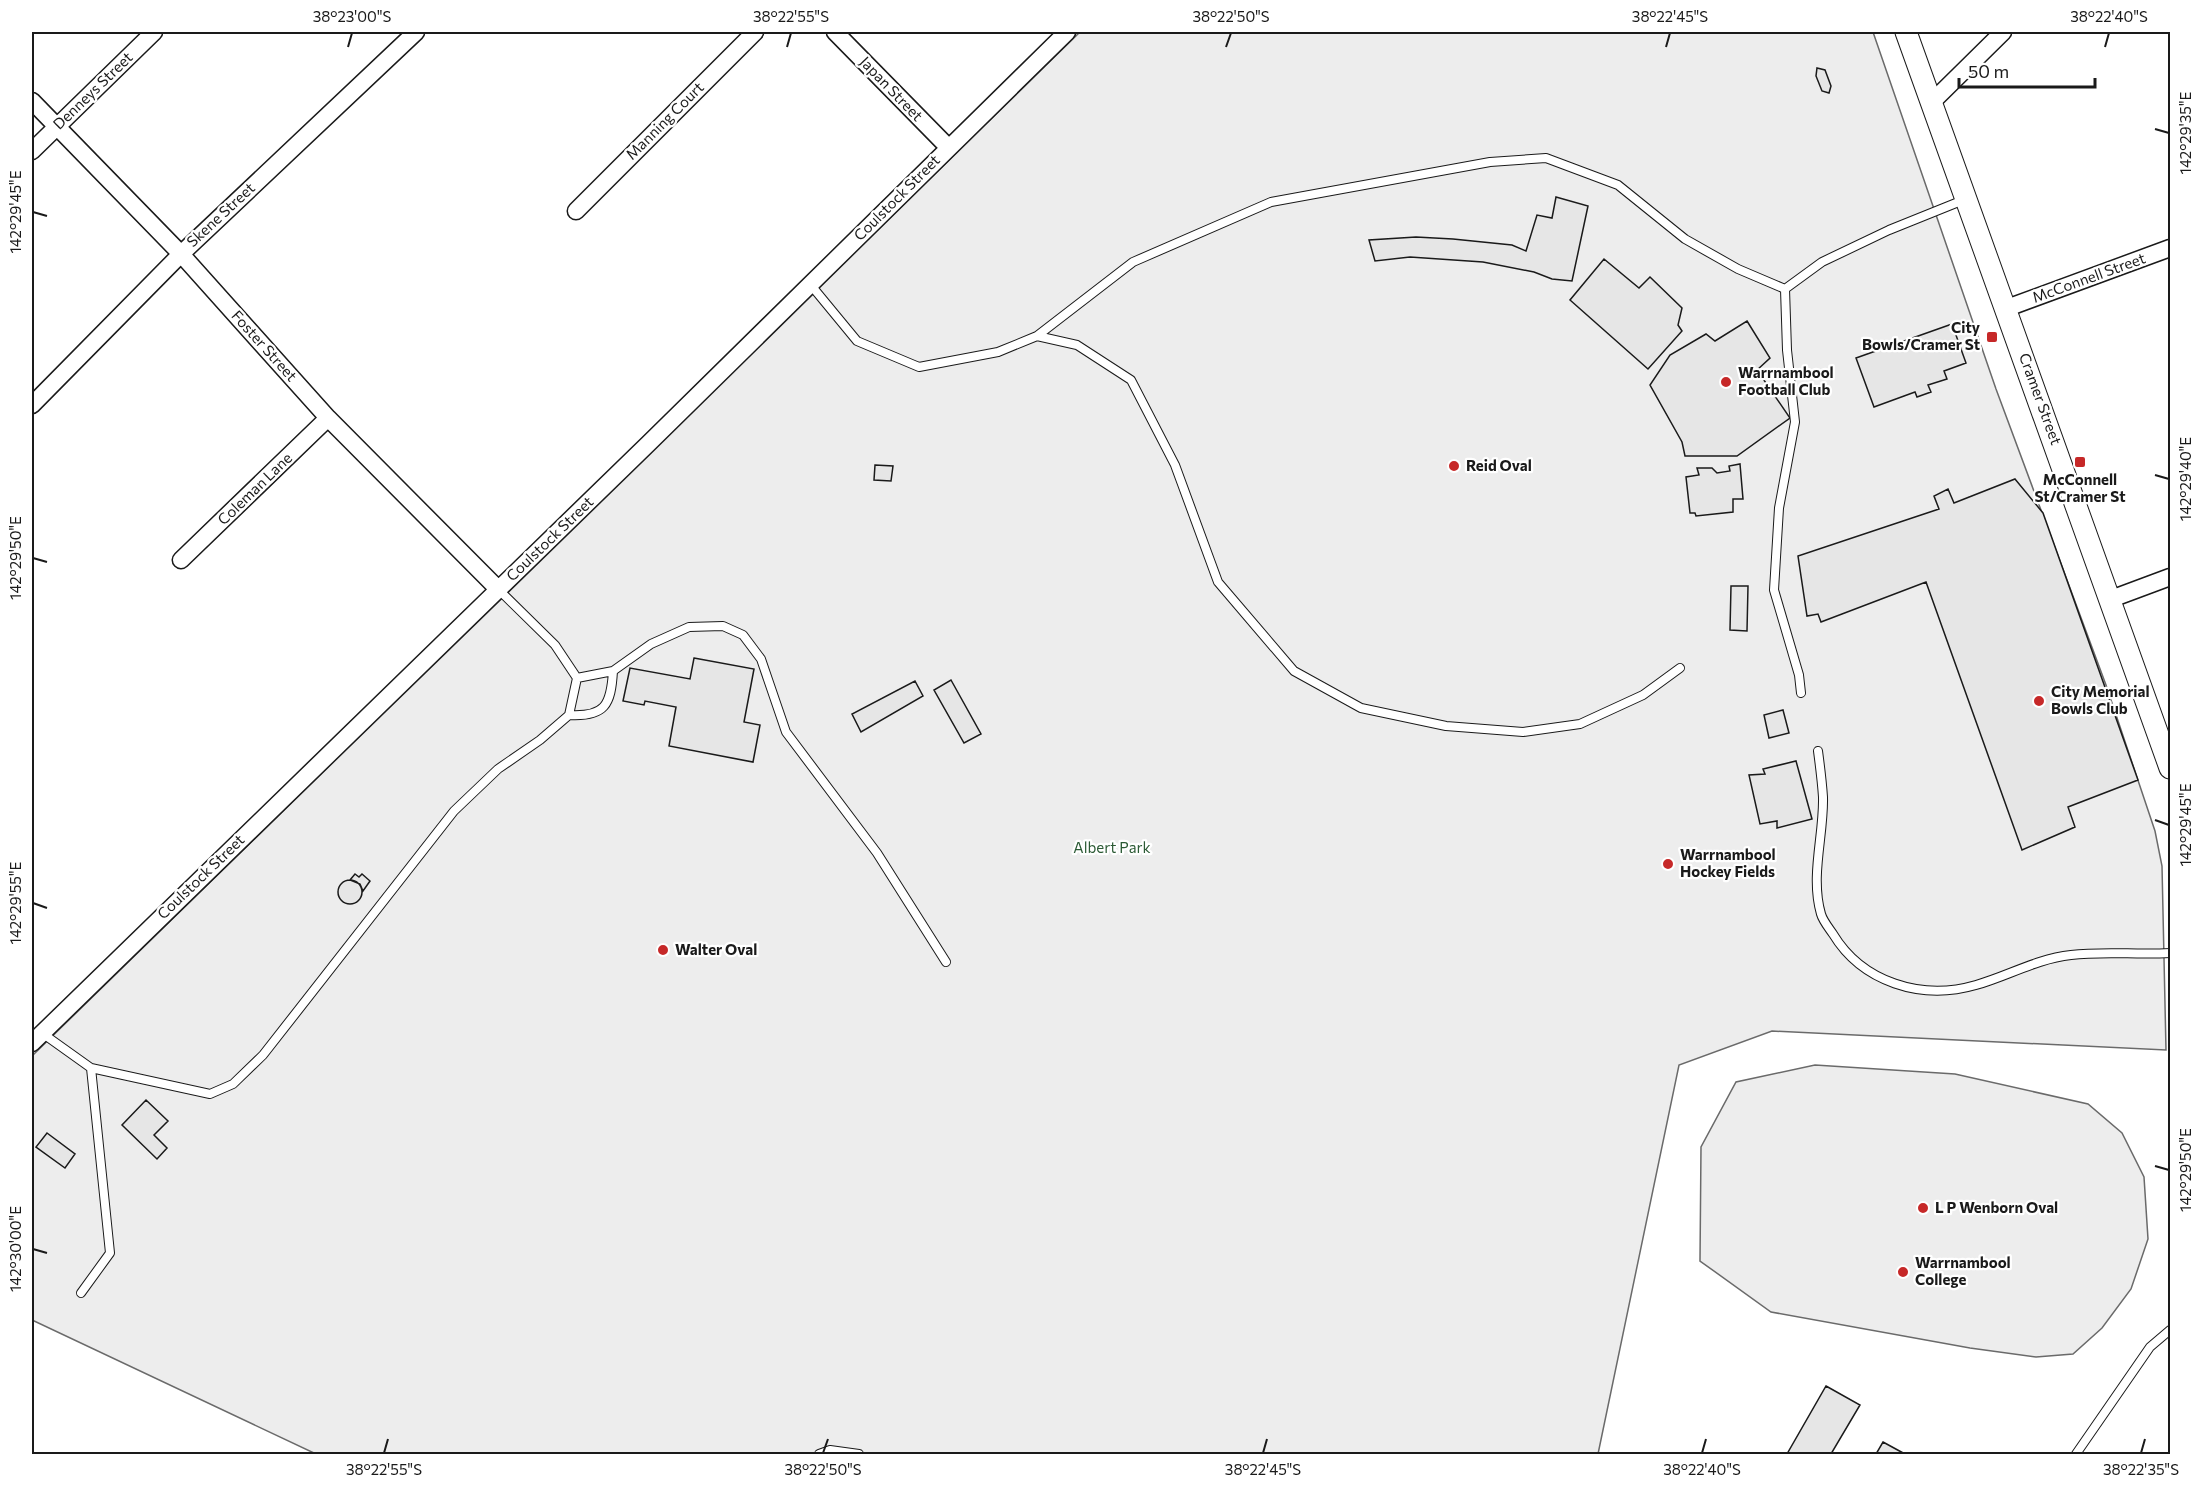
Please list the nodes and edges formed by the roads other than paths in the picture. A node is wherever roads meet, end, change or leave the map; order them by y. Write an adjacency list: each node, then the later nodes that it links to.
1 (154, 32): 10 (street, Denneys Street)
2 (416, 32): 16 (street, Skene Street)
3 (755, 32): 14 (street, Manning Court)
4 (836, 32): 11 (street, Japan Street)
5 (1066, 32): 11 (street, Coulstock Street)
6 (1906, 32): 9 (street, Cramer Street)
7 (2003, 32): 9 (street)
8 (32, 101): 10 (street, Foster Street)
9 (1931, 103): 13 (street, Cramer Street)
10 (56, 127): 12 (street, Denneys Street); 16 (street, Foster Street)
11 (948, 147): 17 (street, Coulstock Street)
12 (32, 151)
13 (1967, 199): 18 (lane); 19 (street, Cramer Street)
14 (576, 212)
15 (2170, 248): 19 (street, McConnell Street)
16 (181, 254): 21 (street, Skene Street); 22 (street, Foster Street)
17 (810, 284): 20 (lane); 25 (street, Coulstock Street)
18 (1785, 290): 20 (lane); 30 (lane)
19 (2007, 308): 26 (street, Cramer Street)
20 (1037, 336): 27 (lane)
21 (32, 405)
22 (328, 418): 23 (street, Coleman Lane); 25 (street, Foster Street)
23 (181, 560)
24 (2170, 577): 26 (street)
25 (498, 589): 29 (lane); 36 (street, Coulstock Street)
26 (2111, 599): 33 (street, Cramer Street)
27 (1680, 668)
28 (613, 671): 29 (lane); 31 (lane); 35 (lane)
29 (577, 678): 31 (lane)
30 (1801, 693)
31 (569, 715): 37 (lane)
32 (1818, 751): 34 (lane)
33 (2170, 768)
34 (2170, 953)
35 (946, 962)
36 (35, 1033): 37 (lane)
37 (91, 1068): 38 (lane)
38 (81, 1293)
39 (2170, 1330): 42 (lane)
40 (819, 1455): 41 (lane)
41 (859, 1455)
42 (2076, 1455)

